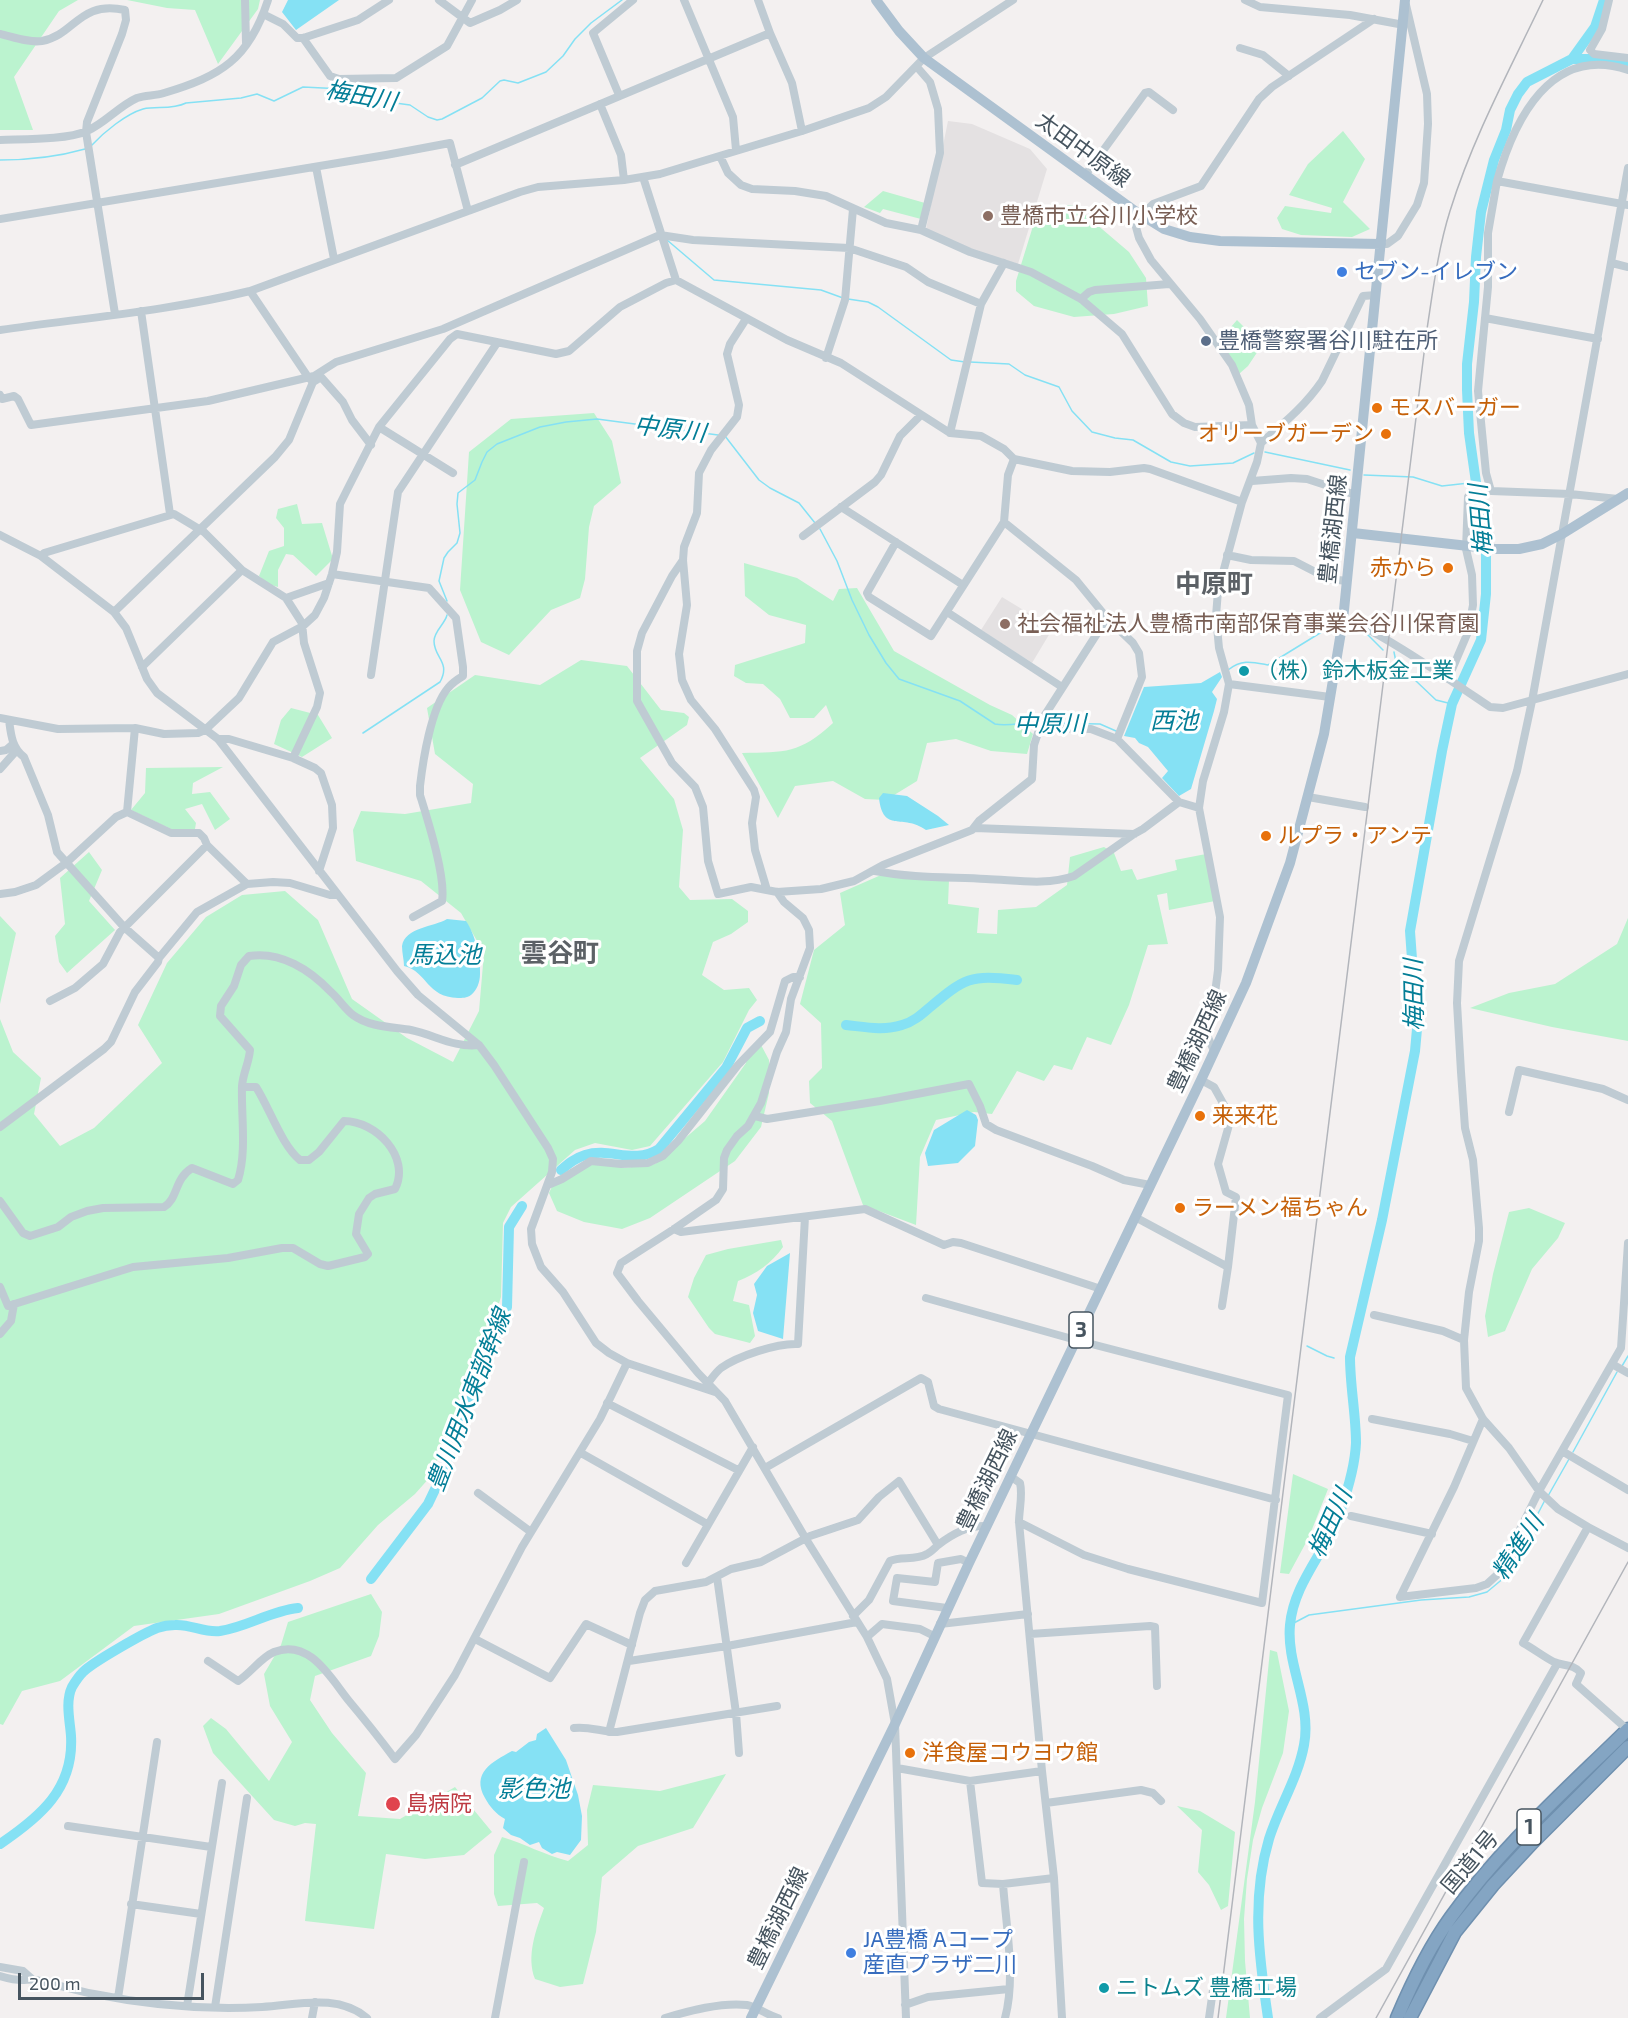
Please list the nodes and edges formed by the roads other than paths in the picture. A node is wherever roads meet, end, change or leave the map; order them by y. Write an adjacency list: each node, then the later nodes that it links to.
1 (245, 0): 22 (street)
2 (268, 0): 15 (street)
3 (389, 0): 21 (street)
4 (439, 0): 16 (street)
5 (472, 0): 16 (street)
6 (517, 0): 16 (street)
7 (633, 0): 29 (street)
8 (684, 0): 24 (street)
9 (758, 0): 19 (street)
10 (876, 0): 26 (main road, 太田中原線)
11 (1013, 0): 26 (street)
12 (1245, 0): 17 (street)
13 (1405, 0): 18 (main road, 豊橋湖西線 / 3); 52 (street)
14 (1609, 0): 25 (street)
15 (263, 14): 21 (street); 22 (street)
16 (462, 18): 21 (street)
17 (1374, 19): 18 (street); 28 (street)
18 (1404, 25): 52 (main road, 豊橋湖西線 / 3)
19 (770, 33): 24 (street); 32 (street)
20 (0, 34): 33 (street)
21 (303, 38)
22 (246, 44): 33 (street)
23 (1240, 48): 28 (street)
24 (709, 58): 29 (street); 35 (street)
25 (1628, 58)
26 (920, 62): 32 (street); 40 (main road, 太田中原線); 50 (street)
27 (1628, 70): 43 (street)
28 (1289, 76): 48 (street)
29 (619, 95): 30 (street)
30 (600, 104): 37 (street); 42 (street)
31 (1173, 110): 40 (street)
32 (802, 131): 35 (street)
33 (87, 132): 34 (street); 44 (street)
34 (0, 140)
35 (736, 150): 36 (street)
36 (720, 156): 41 (street); 46 (street)
37 (455, 165): 38 (street); 47 (street)
38 (316, 167): 44 (street); 54 (street)
39 (1628, 168): 45 (street)
40 (1086, 174): 48 (main road, 太田中原線)
41 (643, 177): 42 (street); 51 (street)
42 (624, 180): 47 (street)
43 (1497, 181): 45 (street); 66 (street)
44 (98, 203): 49 (street); 65 (street)
45 (1625, 205): 56 (street)
46 (853, 209): 50 (street); 53 (street)
47 (468, 211): 54 (street)
48 (1141, 216): 52 (main road, 太田中原線); 59 (street)
49 (0, 219)
50 (921, 230): 55 (street)
51 (660, 235): 53 (street); 58 (street); 68 (street)
52 (1381, 244): 61 (main road, 豊橋湖西線 / 3)
53 (849, 248): 63 (street); 73 (street)
54 (334, 259): 60 (street)
55 (1004, 263): 62 (street); 63 (street)
56 (1612, 263): 57 (street); 71 (street)
57 (1628, 267)
58 (676, 280): 67 (street); 72 (street)
59 (1169, 284): 62 (street); 78 (street)
60 (250, 291): 64 (street); 74 (street)
61 (1376, 295): 81 (street); 88 (main road, 豊橋湖西線 / 3)
62 (1081, 299): 78 (street)
63 (981, 304): 80 (street)
64 (141, 311): 65 (street); 76 (street)
65 (115, 314): 69 (street)
66 (1485, 318): 71 (street); 87 (street)
67 (746, 319): 73 (street); 104 (street)
68 (443, 329): 70 (street); 74 (street)
69 (0, 330)
70 (450, 339): 72 (street); 79 (street)
71 (1598, 339): 87 (street)
72 (497, 343): 83 (street)
73 (826, 358): 77 (street)
74 (311, 380): 76 (street); 82 (street); 95 (street)
75 (0, 395): 76 (street)
76 (156, 408): 93 (street)
77 (921, 415): 80 (street); 92 (street)
78 (1252, 425): 81 (street)
79 (379, 427): 82 (street); 83 (street)
80 (950, 433): 84 (street)
81 (1261, 443): 86 (street)
82 (371, 445): 106 (street)
83 (422, 454): 85 (street); 108 (street)
84 (1014, 459): 91 (street); 94 (street)
85 (453, 473)
86 (1252, 481): 88 (street); 91 (street)
87 (1570, 494): 89 (street); 97 (street)
88 (1356, 495): 96 (main road, 豊橋湖西線 / 3)
89 (1623, 496): 97 (main road)
90 (1468, 497): 101 (street)
91 (1242, 502): 102 (street)
92 (841, 507): 99 (street); 100 (street)
93 (170, 513): 95 (street); 103 (street)
94 (1004, 522): 109 (street); 113 (street)
95 (198, 529): 105 (street); 111 (street)
96 (1353, 533): 101 (main road); 107 (main road, 豊橋湖西線 / 3)
97 (1562, 534): 101 (main road); 123 (street)
98 (0, 535): 103 (street)
99 (803, 536)
100 (896, 542): 109 (street); 112 (street)
101 (1467, 546): 120 (street)
102 (1227, 555): 107 (street); 119 (street)
103 (40, 556): 111 (street)
104 (683, 560): 146 (street); 146 (street)
105 (242, 570): 110 (street); 116 (street)
106 (331, 578): 108 (street); 110 (street); 115 (street)
107 (1347, 581): 114 (main road, 豊橋湖西線 / 3)
108 (384, 582): 118 (street); 150 (street)
109 (963, 585): 112 (street)
110 (286, 598): 115 (street)
111 (114, 612): 116 (street)
112 (947, 612): 121 (street)
113 (1107, 618): 121 (street); 128 (street)
114 (1342, 624): 120 (street); 122 (main road, 豊橋湖西線 / 3)
115 (303, 626): 127 (street); 132 (street)
116 (142, 667): 127 (street)
117 (1628, 674): 123 (street)
118 (371, 675)
119 (1226, 676): 122 (street); 137 (street)
120 (1449, 680): 123 (street)
121 (1062, 687): 125 (street)
122 (1330, 697): 134 (main road, 豊橋湖西線 / 3)
123 (1532, 701): 179 (street)
124 (4, 719): 126 (street); 130 (street)
125 (1042, 724): 128 (street); 139 (street)
126 (135, 728): 127 (street); 138 (street)
127 (205, 730): 129 (street)
128 (1119, 735): 135 (street)
129 (218, 739): 132 (street); 143 (street)
130 (15, 748): 131 (street); 133 (street); 142 (street)
131 (0, 751)
132 (293, 758): 143 (street)
133 (0, 769)
134 (1308, 797): 136 (street); 156 (main road, 豊橋湖西線 / 3)
135 (1179, 802): 137 (street); 140 (street)
136 (1365, 807)
137 (1199, 808): 156 (street)
138 (127, 812): 141 (street); 142 (street)
139 (975, 828): 140 (street); 144 (street)
140 (1134, 834): 144 (street)
141 (207, 845): 145 (street); 151 (street)
142 (66, 863): 148 (street); 151 (street)
143 (320, 871): 149 (street)
144 (875, 871): 147 (street)
145 (247, 884): 149 (street); 152 (street)
146 (767, 890): 147 (street)
147 (777, 892): 153 (street)
148 (0, 894)
149 (337, 895): 155 (street)
150 (413, 917)
151 (124, 927): 152 (street); 154 (street)
152 (159, 958): 162 (street)
153 (800, 977): 161 (street); 163 (street)
154 (50, 1001)
155 (479, 1045): 158 (street); 163 (street)
156 (1214, 1051): 157 (main road, 豊橋湖西線 / 3)
157 (1201, 1080): 164 (main road, 豊橋湖西線 / 3); 170 (street)
158 (242, 1087): 165 (street); 174 (street)
159 (1628, 1100): 160 (street)
160 (1509, 1112)
161 (755, 1116): 164 (street); 168 (street)
162 (0, 1127)
163 (548, 1185): 180 (street)
164 (1150, 1185): 167 (main road, 豊橋湖西線 / 3)
165 (0, 1202)
166 (805, 1217): 168 (street); 172 (street); 183 (street)
167 (1136, 1217): 170 (street); 172 (main road, 豊橋湖西線 / 3)
168 (674, 1229): 183 (street)
169 (1628, 1243): 181 (street)
170 (1228, 1267): 175 (street)
171 (0, 1287): 174 (street)
172 (1101, 1289): 178 (main road, 豊橋湖西線 / 3)
173 (926, 1298): 178 (street)
174 (14, 1304): 177 (street)
175 (1222, 1306)
176 (1374, 1316): 179 (street)
177 (0, 1334)
178 (1076, 1340): 188 (main road, 豊橋湖西線 / 3); 199 (street)
179 (1464, 1340): 187 (street)
180 (627, 1363): 184 (street); 185 (street)
181 (1613, 1364): 182 (street); 191 (street)
182 (1627, 1372)
183 (708, 1383): 184 (street)
184 (715, 1392): 190 (street)
185 (607, 1403): 192 (street); 194 (street)
186 (1372, 1419): 189 (street)
187 (1483, 1419): 189 (street); 198 (street)
188 (1031, 1434): 193 (street); 195 (main road, 豊橋湖西線 / 3); 199 (street)
189 (1473, 1441): 206 (street)
190 (753, 1447): 193 (street); 194 (street)
191 (1563, 1452): 196 (street); 198 (street)
192 (580, 1453): 202 (street); 205 (street)
193 (765, 1468): 207 (street)
194 (738, 1470): 202 (street)
195 (1010, 1476): 201 (street); 203 (main road, 豊橋湖西線 / 3)
196 (1628, 1490)
197 (478, 1493): 205 (street)
198 (1540, 1493): 204 (street); 206 (street)
199 (1276, 1500): 201 (street)
200 (1351, 1516): 206 (street)
201 (1020, 1522): 214 (street)
202 (707, 1524): 210 (street)
203 (986, 1526): 208 (street); 211 (main road, 豊橋湖西線 / 3)
204 (1588, 1527): 209 (street); 225 (street)
205 (531, 1532): 220 (street)
206 (1432, 1534)
207 (806, 1539): 208 (street); 212 (street); 215 (street)
208 (938, 1545): 215 (street)
209 (1628, 1548)
210 (686, 1563)
211 (969, 1563): 213 (main road, 豊橋湖西線 / 3); 213 (street)
212 (717, 1577): 221 (street); 222 (street)
213 (947, 1608): 216 (main road, 豊橋湖西線 / 3)
214 (1028, 1614): 216 (street); 217 (street)
215 (855, 1619): 219 (street); 222 (street)
216 (940, 1624): 218 (main road, 豊橋湖西線 / 3)
217 (1030, 1634): 226 (street); 237 (street)
218 (934, 1636): 219 (street); 229 (main road, 豊橋湖西線 / 3)
219 (867, 1637): 229 (street)
220 (475, 1640): 221 (street); 223 (street)
221 (632, 1645): 224 (street)
222 (727, 1646): 224 (street); 228 (street)
223 (208, 1661)
224 (629, 1661): 232 (street)
225 (1557, 1664): 231 (street); 262 (street)
226 (1157, 1686)
227 (777, 1706): 228 (street)
228 (736, 1713): 232 (street); 235 (street)
229 (895, 1724): 236 (street); 261 (main road, 豊橋湖西線 / 3)
230 (573, 1728): 232 (street)
231 (1628, 1730): 272 (highway, 国道1号 / 1)
232 (609, 1732)
233 (157, 1742): 244 (street)
234 (1628, 1747): 273 (highway, 国道1号 / 1)
235 (740, 1753)
236 (897, 1768): 238 (street); 258 (street)
237 (1042, 1771): 238 (street); 242 (street)
238 (970, 1781): 248 (street)
239 (222, 1783): 245 (street)
240 (247, 1798): 260 (street)
241 (1161, 1800): 242 (street)
242 (1046, 1803): 247 (street)
243 (68, 1826): 244 (street)
244 (143, 1837): 245 (street); 249 (street)
245 (211, 1847): 250 (street)
246 (524, 1862): 265 (street)
247 (1054, 1878): 248 (street); 270 (street)
248 (1003, 1884): 255 (street)
249 (131, 1904): 250 (street); 256 (street)
250 (201, 1914): 259 (street)
251 (0, 1967): 253 (street)
252 (0, 1976): 253 (street)
253 (32, 1979): 256 (street)
254 (1214, 1983): 271 (street)
255 (1009, 1989): 258 (street); 269 (street)
256 (117, 1998): 259 (street)
257 (315, 2002): 260 (street); 263 (street); 264 (street)
258 (905, 2005): 268 (street)
259 (188, 2006): 260 (street)
260 (215, 2007)
261 (753, 2013): 266 (street); 267 (street)
262 (1326, 2017)
263 (312, 2018)
264 (367, 2018)
265 (495, 2018)
266 (665, 2018)
267 (778, 2018)
268 (906, 2018)
269 (1005, 2018)
270 (1062, 2018)
271 (1209, 2018)
272 (1397, 2018)
273 (1410, 2018)

